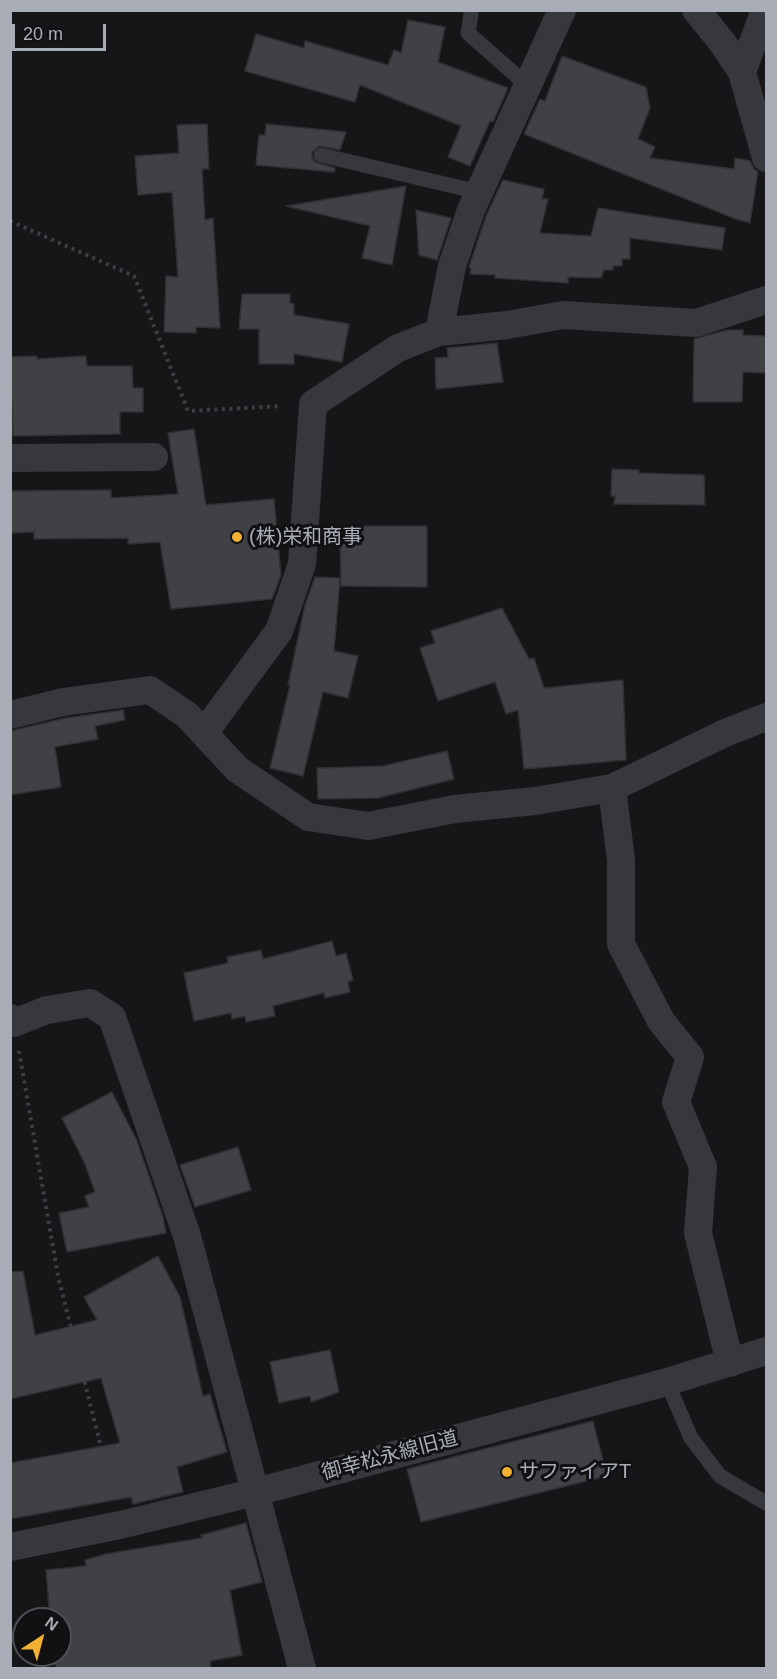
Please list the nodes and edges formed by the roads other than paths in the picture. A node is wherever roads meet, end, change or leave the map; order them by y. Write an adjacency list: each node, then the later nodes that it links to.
1 (562, 10): 6 (street)
2 (696, 10): 5 (street)
3 (765, 10): 5 (street)
4 (471, 14): 6 (lane)
5 (742, 72): 8 (street)
6 (527, 85): 9 (street)
7 (321, 155): 9 (lane)
8 (766, 158)
9 (479, 192): 11 (street)
10 (766, 300): 11 (street)
11 (439, 332): 16 (street)
12 (154, 457): 13 (street)
13 (10, 458)
14 (10, 715): 16 (street)
15 (766, 717): 17 (street)
16 (204, 734): 17 (street)
17 (612, 788): 20 (street)
18 (12, 1021): 22 (street)
19 (766, 1351): 20 (street, 御幸松永線旧道)
20 (730, 1363): 21 (street, 御幸松永線旧道)
21 (667, 1382): 22 (street, 御幸松永線旧道); 23 (lane)
22 (255, 1492): 24 (street, 御幸松永線旧道); 25 (street)
23 (766, 1503)
24 (10, 1547)
25 (302, 1668)

